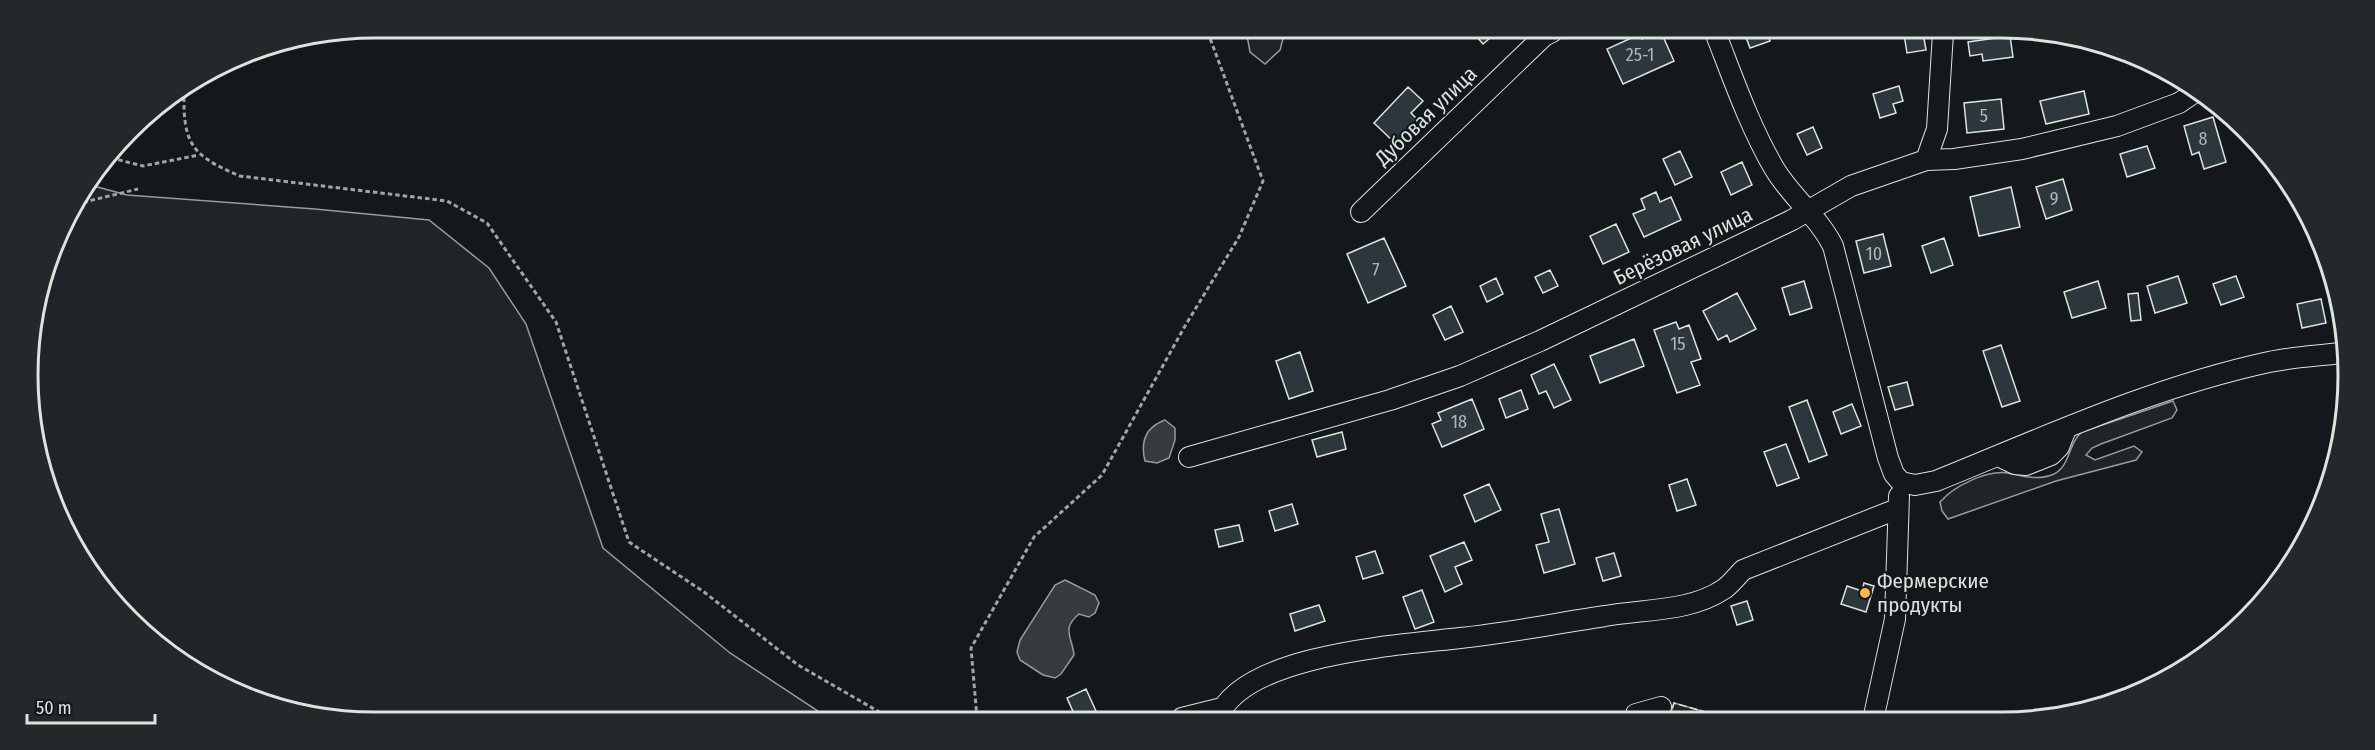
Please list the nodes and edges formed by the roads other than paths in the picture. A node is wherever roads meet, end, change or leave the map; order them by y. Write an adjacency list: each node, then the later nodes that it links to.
1 (1542, 38): 6 (street, Дубовая улица)
2 (1717, 38): 7 (street)
3 (1943, 38): 5 (street)
4 (2189, 95): 5 (street, Берёзовая улица)
5 (1926, 160): 7 (street, Берёзовая улица)
6 (1360, 212)
7 (1809, 212): 9 (street, Берёзовая улица); 10 (street)
8 (2337, 353): 10 (street)
9 (1189, 457)
10 (1901, 482): 11 (street)
11 (1897, 509): 13 (street); 15 (street)
12 (1661, 706): 14 (street)
13 (1227, 712)
14 (1642, 712)
15 (1875, 712)

